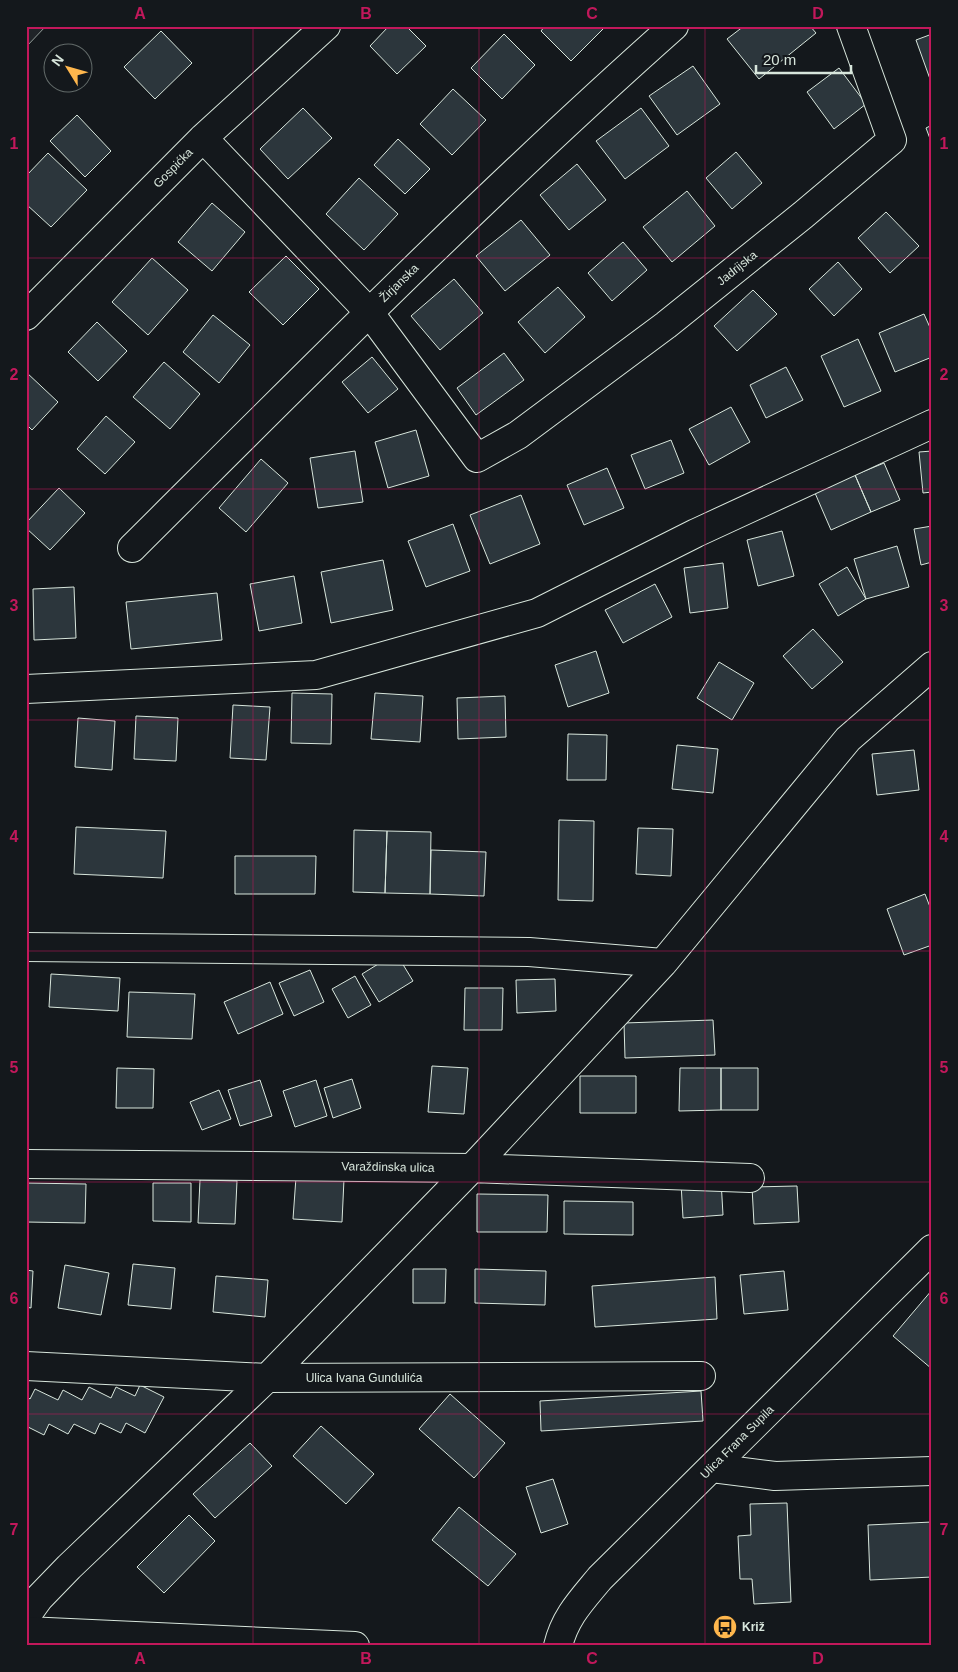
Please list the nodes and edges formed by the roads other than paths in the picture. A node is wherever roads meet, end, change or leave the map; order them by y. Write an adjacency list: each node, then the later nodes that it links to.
1 (326, 26): 4 (street, Gospićka)
2 (674, 26): 5 (street, Žirjanska)
3 (851, 26): 5 (street, Jadrijska)
4 (203, 138): 5 (street); 6 (street, Gospićka)
5 (369, 312): 8 (street, Žirjanska)
6 (26, 316)
7 (932, 424): 10 (street)
8 (132, 548)
9 (932, 666): 12 (street)
10 (26, 689)
11 (26, 947): 12 (street)
12 (663, 963): 14 (street)
13 (26, 1164): 14 (street, Varaždinska ulica)
14 (472, 1168): 15 (street, Varaždinska ulica); 19 (street)
15 (750, 1178)
16 (932, 1249): 20 (street, Ulica Frana Supila)
17 (26, 1366): 19 (street, Ulica Ivana Gundulića)
18 (701, 1376): 19 (street, Ulica Ivana Gundulića)
19 (267, 1378): 22 (street)
20 (712, 1468): 21 (street); 25 (street, Ulica Frana Supila)
21 (932, 1471)
22 (26, 1616)
23 (26, 1631): 24 (street)
24 (355, 1646)
25 (558, 1646)

